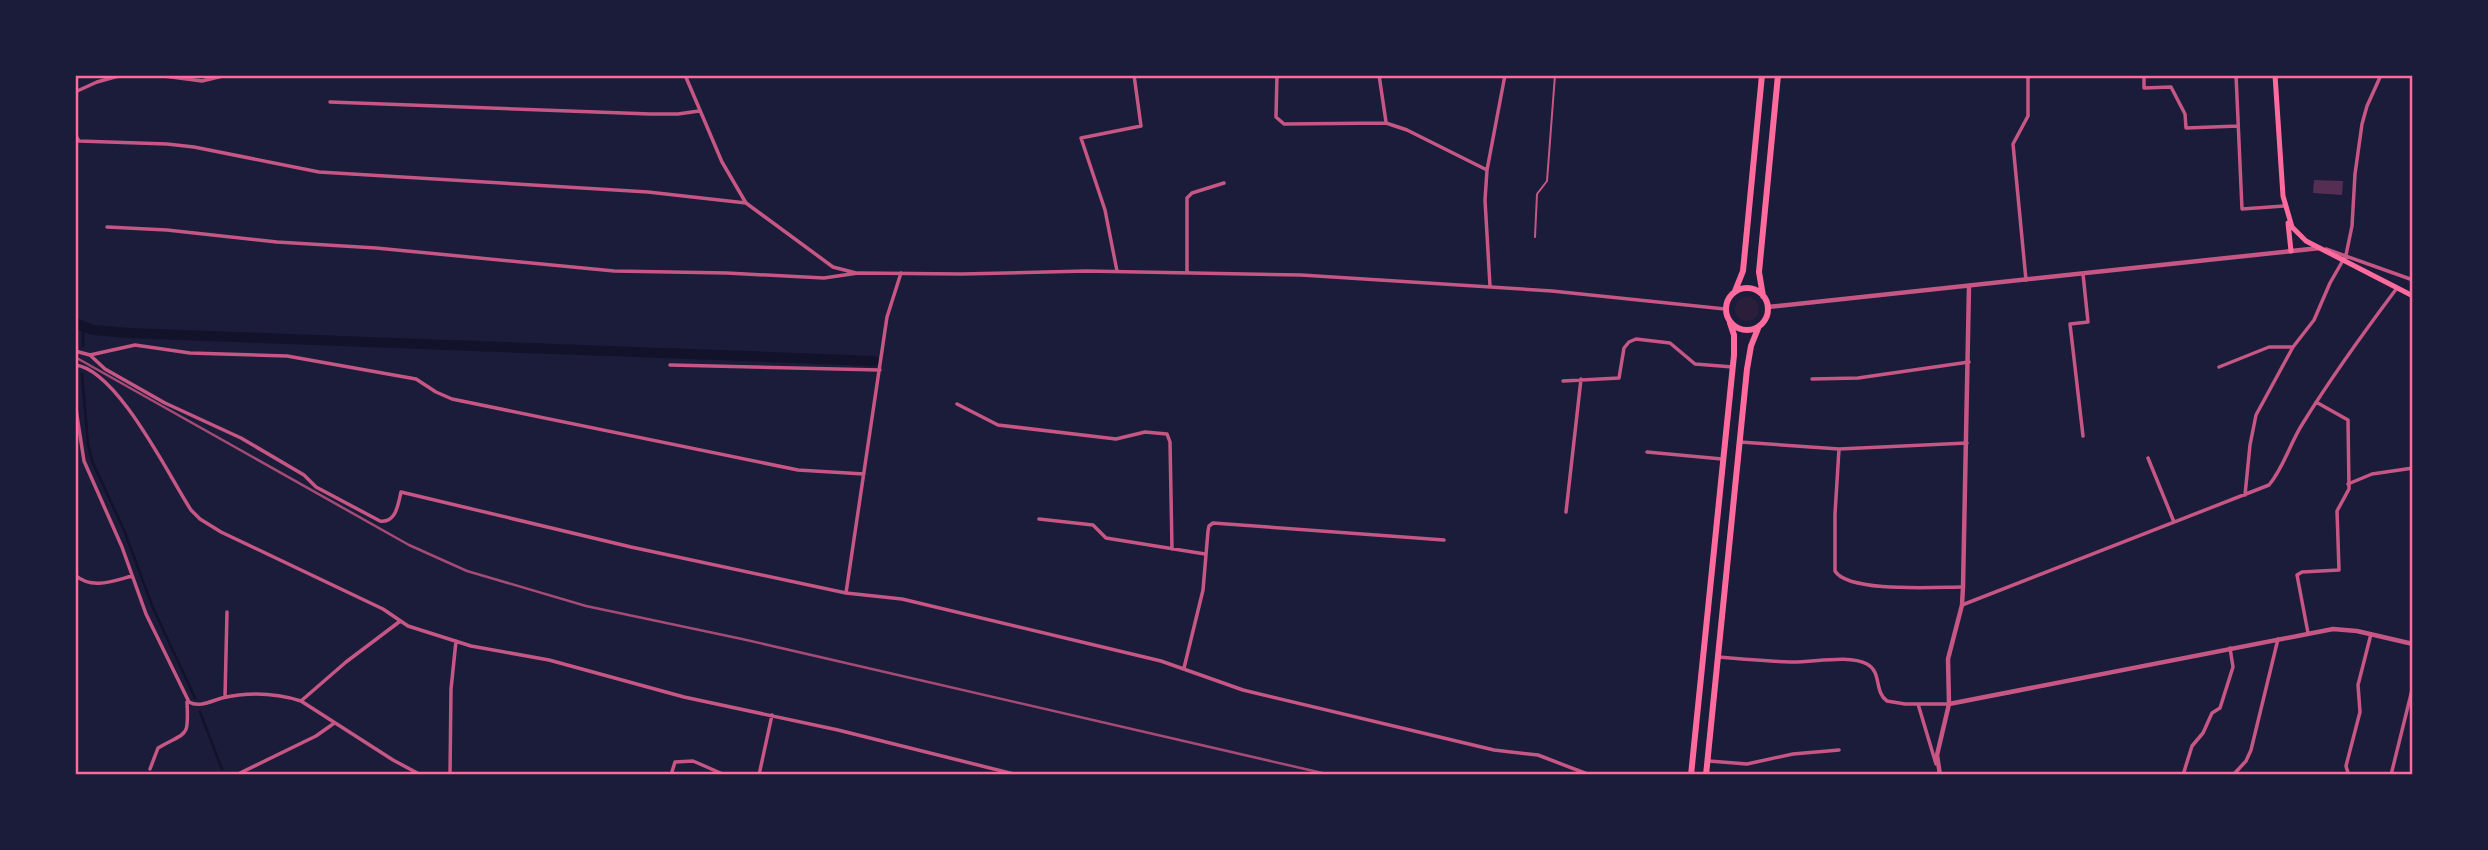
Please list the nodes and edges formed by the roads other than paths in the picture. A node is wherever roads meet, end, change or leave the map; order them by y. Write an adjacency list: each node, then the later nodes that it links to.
1 (122, 75): 17 (street)
2 (156, 75): 3 (street)
3 (227, 75)
4 (685, 75): 19 (street)
5 (1134, 75): 33 (street)
6 (1277, 75): 20 (street)
7 (1379, 75): 20 (street)
8 (1504, 75): 23 (street)
9 (1555, 75): 29 (lane)
10 (1762, 75): 43 (main road)
11 (1778, 75): 44 (main road)
12 (2028, 75): 38 (street)
13 (2144, 75): 21 (street)
14 (2236, 75): 21 (street)
15 (2275, 75): 26 (main road)
16 (2381, 75): 32 (street)
17 (75, 92)
18 (330, 102): 19 (street)
19 (699, 111): 25 (street)
20 (1386, 123): 23 (street)
21 (2238, 126): 26 (street)
22 (75, 134): 25 (street)
23 (1487, 170): 40 (street)
24 (1224, 183): 34 (street)
25 (746, 203): 35 (street)
26 (2284, 206): 27 (main road)
27 (2287, 217): 30 (main road); 31 (main road)
28 (107, 228): 35 (street)
29 (1535, 237)
30 (2320, 248): 31 (street); 32 (main road)
31 (2291, 251): 37 (street)
32 (2345, 257): 39 (street); 42 (main road); 50 (street)
33 (1117, 271): 34 (street); 36 (street)
34 (1187, 272): 40 (street)
35 (858, 273): 36 (street)
36 (901, 273): 58 (street)
37 (2083, 274): 38 (street); 65 (street)
38 (2026, 280): 41 (street)
39 (2413, 280)
40 (1490, 286): 47 (street)
41 (1969, 286): 46 (street); 53 (street)
42 (2397, 288): 45 (main road); 62 (street)
43 (1735, 291): 44 (main road); 47 (main road)
44 (1763, 296): 46 (main road)
45 (2413, 296)
46 (1768, 307): 49 (main road)
47 (1725, 309): 48 (main road)
48 (1730, 323): 49 (main road); 56 (main road)
49 (1759, 326): 66 (main road)
50 (2294, 347): 57 (street); 75 (street)
51 (76, 352): 52 (street)
52 (90, 355): 73 (street); 85 (street)
53 (1969, 362): 60 (street); 67 (street)
54 (75, 365): 88 (street)
55 (670, 365): 58 (street)
56 (1733, 367): 59 (street); 71 (main road)
57 (2219, 367)
58 (880, 370): 73 (street)
59 (1581, 379): 61 (street); 76 (street)
60 (1812, 379)
61 (1563, 381)
62 (2316, 401): 74 (street); 75 (street)
63 (75, 402): 83 (street)
64 (957, 404): 80 (street)
65 (2083, 436)
66 (1740, 442): 68 (street); 95 (main road)
67 (1968, 443): 68 (street); 84 (street)
68 (1839, 449): 84 (street)
69 (1647, 452): 71 (street)
70 (2148, 458): 78 (street)
71 (1723, 459): 117 (main road)
72 (2413, 468): 74 (street)
73 (864, 474): 85 (street)
74 (2348, 484): 89 (street)
75 (2245, 495): 78 (street)
76 (1566, 512)
77 (1039, 519): 80 (street)
78 (2174, 522): 86 (street)
79 (1444, 540): 81 (street)
80 (1172, 548): 81 (street)
81 (1206, 554): 96 (street)
82 (75, 575): 83 (street)
83 (132, 576): 99 (street)
84 (1963, 587): 86 (street)
85 (846, 593): 96 (street)
86 (1962, 605): 102 (street)
87 (227, 612): 98 (street)
88 (399, 622): 92 (street); 100 (street)
89 (2308, 633): 90 (street); 91 (street)
90 (2371, 634): 93 (street); 122 (street)
91 (2278, 638): 94 (street); 121 (street)
92 (456, 641): 103 (street); 111 (street)
93 (2413, 644)
94 (2230, 648): 102 (street); 120 (street)
95 (1718, 657): 101 (street); 106 (main road)
96 (1184, 668): 116 (street)
97 (2413, 686): 123 (street)
98 (225, 697): 99 (street); 100 (street)
99 (187, 699): 108 (street)
100 (301, 701): 104 (street)
101 (1918, 704): 102 (street); 107 (street)
102 (1950, 704): 107 (street)
103 (772, 715): 114 (street); 115 (street)
104 (333, 723): 109 (street); 110 (street)
105 (1839, 751): 106 (street)
106 (1708, 761): 118 (main road)
107 (1937, 766): 119 (street)
108 (150, 769)
109 (236, 775)
110 (421, 775)
111 (450, 775)
112 (671, 775): 113 (street)
113 (725, 775)
114 (760, 775)
115 (1018, 775)
116 (1590, 775)
117 (1690, 775)
118 (1706, 775)
119 (1940, 775)
120 (2183, 775)
121 (2233, 775)
122 (2353, 775)
123 (2391, 775)

